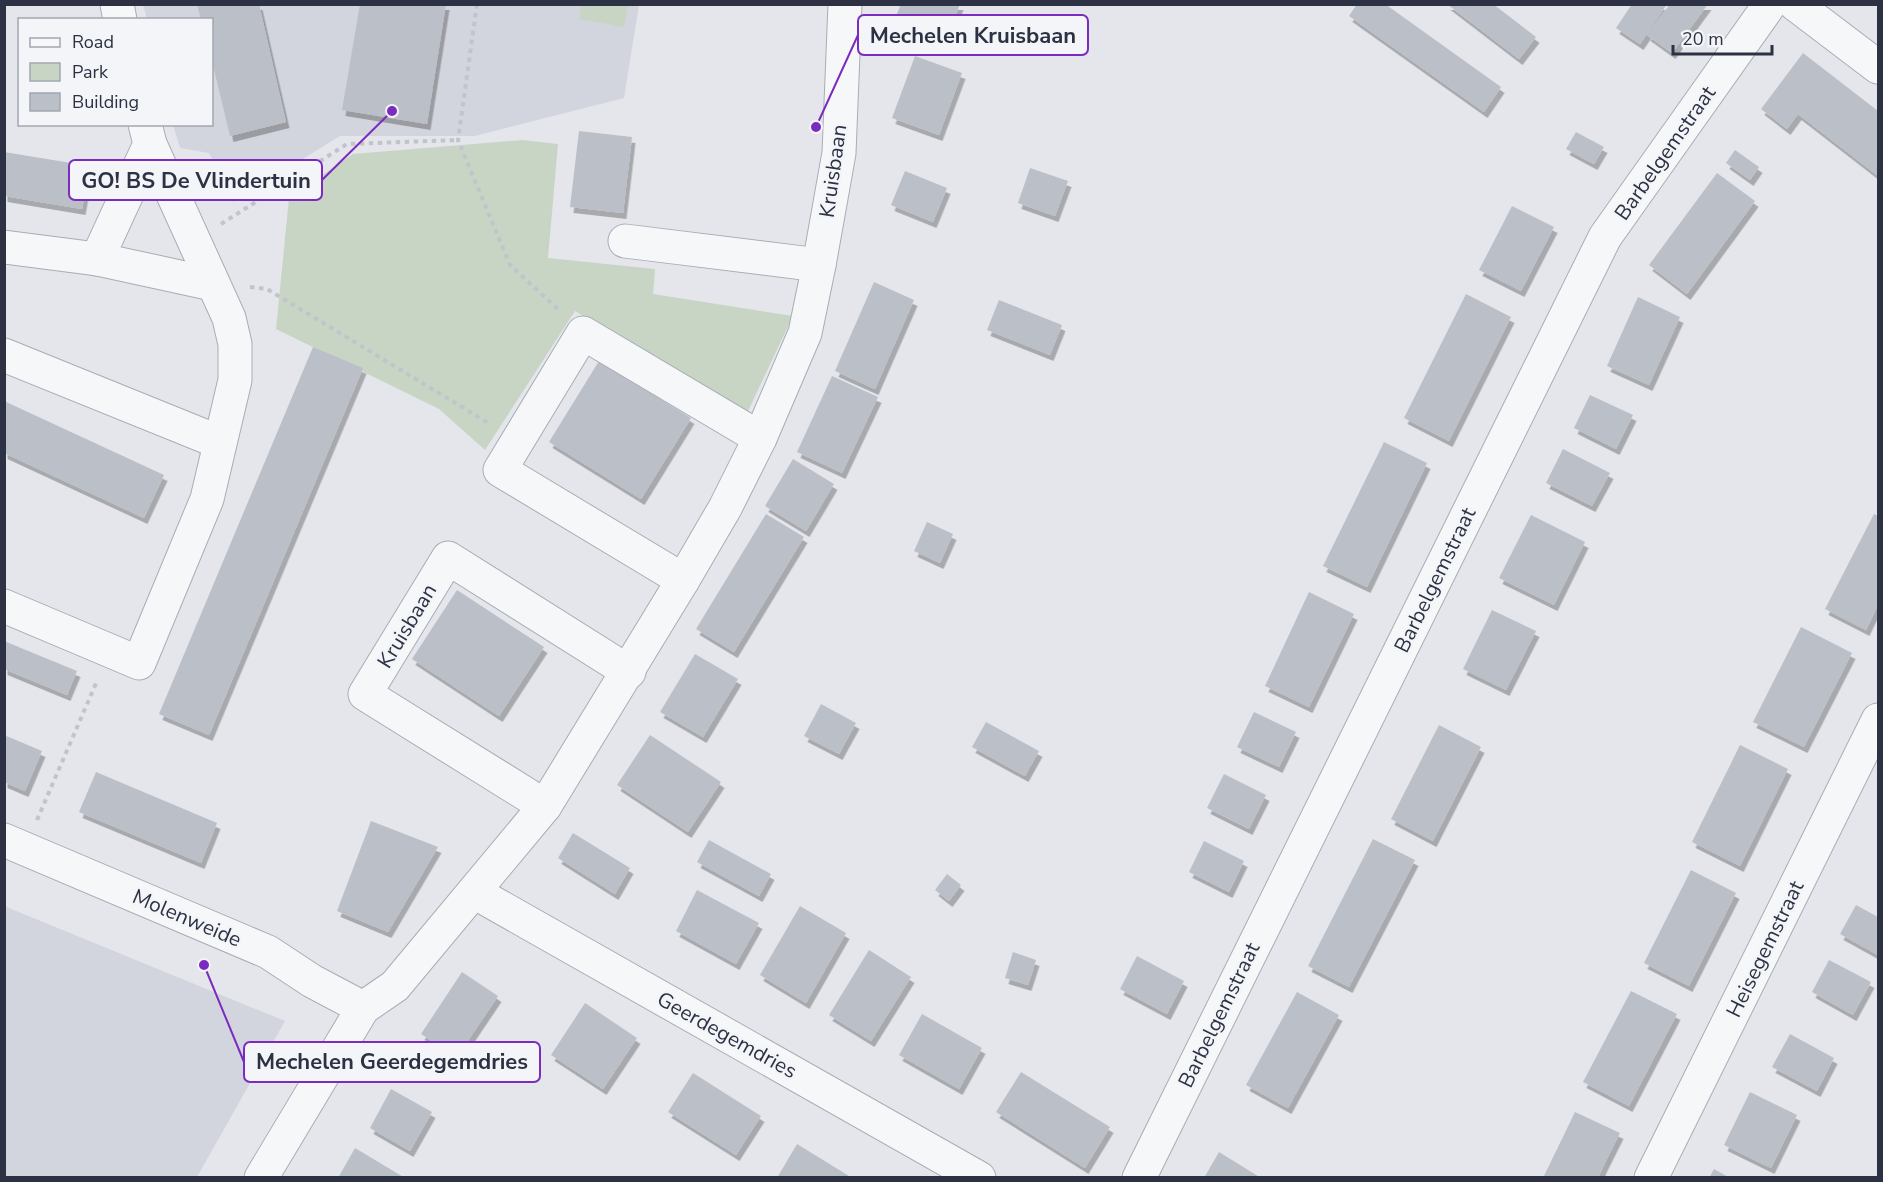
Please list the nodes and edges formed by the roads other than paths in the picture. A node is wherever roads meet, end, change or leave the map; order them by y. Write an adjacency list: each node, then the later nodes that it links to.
1 (845, 4): 9 (street, Kruisbaan)
2 (1770, 4): 24 (street, Barbelgemstraat)
3 (1795, 4): 4 (street)
4 (1878, 67)
5 (148, 134): 8 (street); 10 (street)
6 (625, 241): 9 (street)
7 (4, 247): 8 (street)
8 (97, 259): 10 (street)
9 (819, 265): 12 (street, Kruisbaan)
10 (212, 284): 13 (street)
11 (4, 355): 13 (street)
12 (760, 438): 14 (street, Kruisbaan); 14 (street)
13 (219, 442): 15 (street)
14 (683, 580): 16 (street, Kruisbaan)
15 (4, 606)
16 (628, 672): 18 (street, Kruisbaan); 18 (street, Kruisbaan)
17 (1878, 720): 25 (street, Heisegemstraat)
18 (545, 806): 20 (street, Kruisbaan)
19 (14, 844): 21 (street, Molenweide)
20 (474, 892): 21 (street, Kruisbaan); 23 (street, Geerdegemdries)
21 (363, 1008): 22 (street, Kruisbaan)
22 (261, 1178)
23 (979, 1178)
24 (1139, 1178)
25 (1651, 1178)

